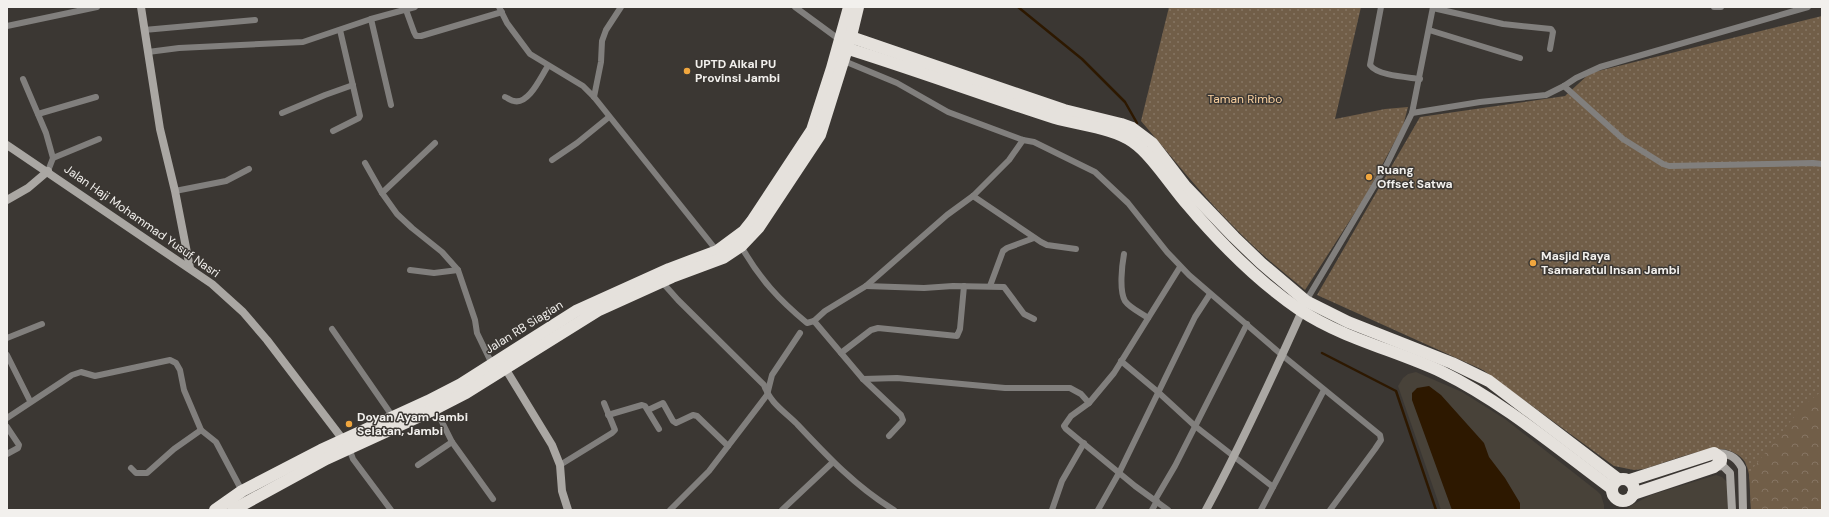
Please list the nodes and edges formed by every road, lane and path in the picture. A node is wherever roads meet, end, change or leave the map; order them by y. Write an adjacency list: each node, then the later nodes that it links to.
1 (97, 7): 17 (street)
2 (141, 7): 18 (street)
3 (415, 7): 14 (street)
4 (621, 7): 33 (street)
5 (796, 7): 21 (street)
6 (849, 7): 21 (highway)
7 (858, 7): 21 (highway)
8 (1381, 7): 28 (street)
9 (1714, 7): 10 (street)
10 (1721, 7)
11 (1808, 7): 30 (street)
12 (1433, 8): 20 (street); 22 (street)
13 (500, 9): 14 (street); 26 (street)
14 (406, 10): 15 (street)
15 (370, 19): 19 (street); 34 (street)
16 (255, 20): 18 (street)
17 (7, 26)
18 (144, 30): 23 (street)
19 (340, 30): 23 (street); 29 (street)
20 (1429, 30): 24 (street); 28 (street)
21 (844, 41): 25 (highway); 40 (highway); 55 (highway); 57 (highway)
22 (1550, 49)
23 (148, 52): 51 (street)
24 (1520, 58)
25 (844, 61): 40 (highway); 42 (street)
26 (548, 66): 32 (street); 33 (street)
27 (23, 79): 37 (street)
28 (1420, 79): 35 (street)
29 (353, 85): 36 (street); 39 (street)
30 (1564, 86): 35 (street); 48 (street)
31 (96, 97): 37 (street)
32 (505, 97)
33 (594, 98): 38 (street)
34 (391, 105)
35 (1412, 112): 71 (street)
36 (282, 113)
37 (38, 114): 45 (street)
38 (609, 117): 46 (street); 60 (street)
39 (333, 130)
40 (816, 132): 58 (highway, Jalan RB Siagian); 60 (highway, Jalan RB Siagian)
41 (99, 139): 45 (street)
42 (1023, 140): 53 (street); 62 (street)
43 (435, 143): 52 (street)
44 (7, 145): 50 (street, Jalan Haji Mohammad Yusuf Nasri)
45 (53, 158): 50 (street)
46 (552, 160)
47 (365, 163): 52 (street)
48 (1822, 164)
49 (249, 169): 51 (street)
50 (48, 171): 54 (street); 63 (street, Jalan Haji Mohammad Yusuf Nasri)
51 (175, 191): 63 (street)
52 (382, 194): 65 (street)
53 (973, 196): 56 (street); 67 (street)
54 (7, 200)
55 (1234, 237): 57 (highway); 71 (highway)
56 (1034, 238): 59 (street); 69 (street)
57 (1224, 245): 71 (highway)
58 (741, 246): 66 (highway, Jalan RB Siagian); 74 (street)
59 (1076, 249)
60 (717, 250): 84 (highway, Jalan RB Siagian)
61 (1124, 254): 72 (street)
62 (1180, 267): 70 (street); 72 (street)
63 (190, 268): 105 (street, Jalan Haji Mohammad Yusuf Nasri)
64 (410, 270): 65 (street)
65 (458, 270): 84 (street)
66 (662, 282): 85 (highway, Jalan RB Siagian); 89 (street)
67 (866, 286): 68 (street); 74 (street)
68 (964, 286): 69 (street); 80 (street)
69 (990, 286): 73 (street)
70 (1210, 294): 76 (street); 88 (street)
71 (1304, 306): 82 (street); 116 (highway)
72 (1148, 318): 83 (street)
73 (1034, 319)
74 (814, 321): 80 (street)
75 (42, 324): 79 (street)
76 (1247, 324): 82 (street); 98 (street)
77 (332, 330): 96 (street)
78 (800, 334): 89 (street)
79 (7, 338)
80 (841, 353): 86 (street)
81 (7, 355): 90 (street)
82 (1282, 355): 87 (street); 109 (street)
83 (1121, 361): 88 (street); 92 (street)
84 (492, 364): 96 (highway, Jalan RB Siagian)
85 (504, 368): 93 (highway, Jalan RB Siagian); 112 (street)
86 (863, 379): 92 (street); 102 (street)
87 (1324, 390): 117 (street); 135 (street)
88 (1158, 392): 98 (street); 115 (street)
89 (767, 395): 106 (street); 110 (street)
90 (30, 401): 97 (street); 101 (street)
91 (604, 403): 95 (street)
92 (1089, 403): 104 (street)
93 (433, 410): 103 (street); 105 (highway, Jalan RB Siagian)
94 (648, 410): 95 (street); 100 (street); 106 (street)
95 (608, 415): 112 (street)
96 (393, 417): 105 (highway, Jalan RB Siagian)
97 (7, 418)
98 (1195, 426): 109 (street); 121 (street)
99 (7, 427): 108 (street)
100 (659, 429)
101 (201, 430): 114 (street); 120 (street)
102 (889, 436)
103 (452, 442): 111 (street); 119 (street)
104 (1084, 443): 115 (street); 129 (street)
105 (346, 444): 120 (highway, Jalan RB Siagian); 124 (street)
106 (728, 446): 126 (street)
107 (1714, 453): 113 (highway); 116 (highway); 137 (street)
108 (7, 454)
109 (1235, 457): 117 (street); 133 (street)
110 (833, 462): 127 (street); 128 (street)
111 (418, 465)
112 (560, 465): 125 (street)
113 (1714, 467): 118 (highway); 136 (street)
114 (131, 468)
115 (1119, 473): 121 (street); 130 (street)
116 (1620, 482): 118 (highway); 118 (highway)
117 (1273, 487): 134 (street)
118 (1633, 494)
119 (493, 499)
120 (248, 501): 122 (highway, Jalan RB Siagian); 123 (highway, Jalan RB Siagian)
121 (1156, 501): 131 (street); 132 (street)
122 (214, 510)
123 (233, 510)
124 (390, 510)
125 (568, 510)
126 (670, 510)
127 (782, 510)
128 (894, 510)
129 (1052, 510)
130 (1098, 510)
131 (1152, 510)
132 (1168, 510)
133 (1206, 510)
134 (1261, 510)
135 (1330, 510)
136 (1732, 510)
137 (1744, 510)

